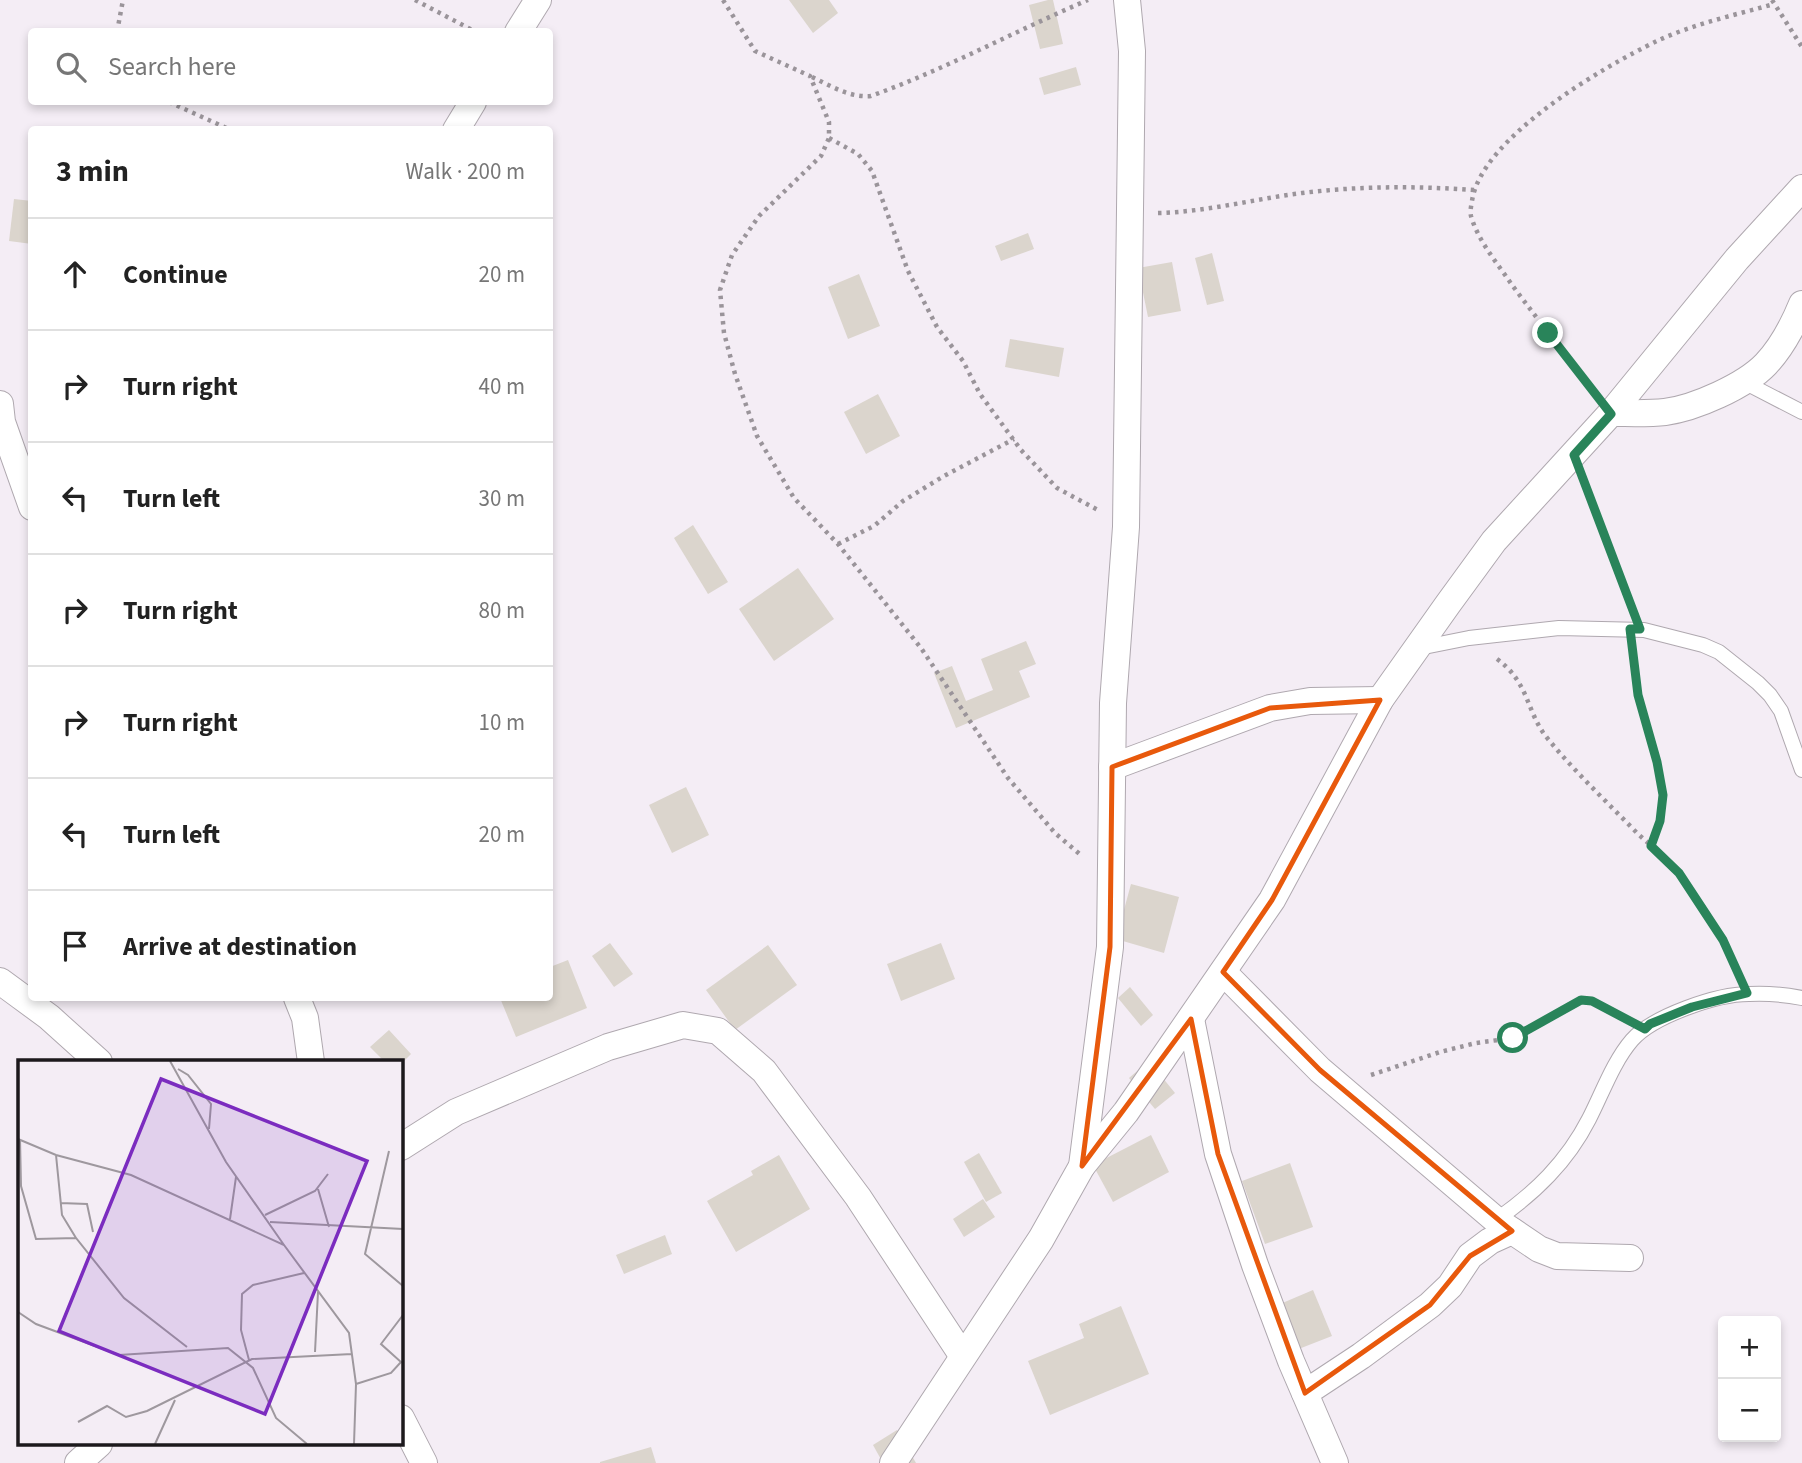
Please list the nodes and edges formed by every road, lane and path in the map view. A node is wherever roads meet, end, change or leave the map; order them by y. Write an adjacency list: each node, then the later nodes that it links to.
1 (123, 0): 8 (path)
2 (415, 0): 9 (path)
3 (538, 0): 10 (street)
4 (723, 0): 12 (path)
5 (1088, 0): 12 (path)
6 (1127, 0): 20 (street)
7 (1773, 2): 11 (path); 19 (path)
8 (118, 28)
9 (468, 28)
10 (520, 28)
11 (1802, 47)
12 (810, 76): 17 (path)
13 (176, 105): 15 (path)
14 (471, 105): 16 (street)
15 (222, 126)
16 (458, 126)
17 (829, 138): 26 (path); 30 (path)
18 (1802, 188): 25 (street)
19 (1474, 190): 20 (path); 25 (path)
20 (1131, 215): 29 (street)
21 (1802, 304): 22 (street)
22 (1742, 381): 24 (lane); 25 (street)
23 (0, 404): 28 (street)
24 (1802, 412)
25 (1611, 414): 27 (street)
26 (1013, 439): 29 (path); 30 (path)
27 (1574, 455): 31 (path); 33 (street)
28 (28, 496)
29 (1126, 527): 35 (street)
30 (838, 544): 38 (path)
31 (1635, 629): 32 (lane); 36 (lane); 37 (path)
32 (1469, 638): 33 (lane); 37 (path)
33 (1416, 649): 34 (street)
34 (1380, 701): 35 (street); 39 (street)
35 (1112, 767): 38 (street)
36 (1802, 770)
37 (1651, 846): 41 (path)
38 (1111, 882): 50 (street)
39 (1223, 972): 44 (street); 48 (street)
40 (0, 981): 46 (street)
41 (1747, 993): 42 (lane); 45 (lane)
42 (1801, 993)
43 (298, 1001): 47 (street)
44 (1191, 1019): 50 (street); 54 (street)
45 (1645, 1029): 48 (path); 51 (lane)
46 (97, 1060)
47 (312, 1060)
48 (1335, 1083): 51 (street)
49 (402, 1146): 53 (street)
50 (1082, 1166): 53 (street)
51 (1504, 1226): 52 (street); 54 (street)
52 (1630, 1258)
53 (962, 1355): 59 (street)
54 (1305, 1393): 60 (street)
55 (402, 1420): 58 (street)
56 (97, 1446): 57 (street)
57 (78, 1463)
58 (424, 1463)
59 (893, 1463)
60 (1335, 1463)

